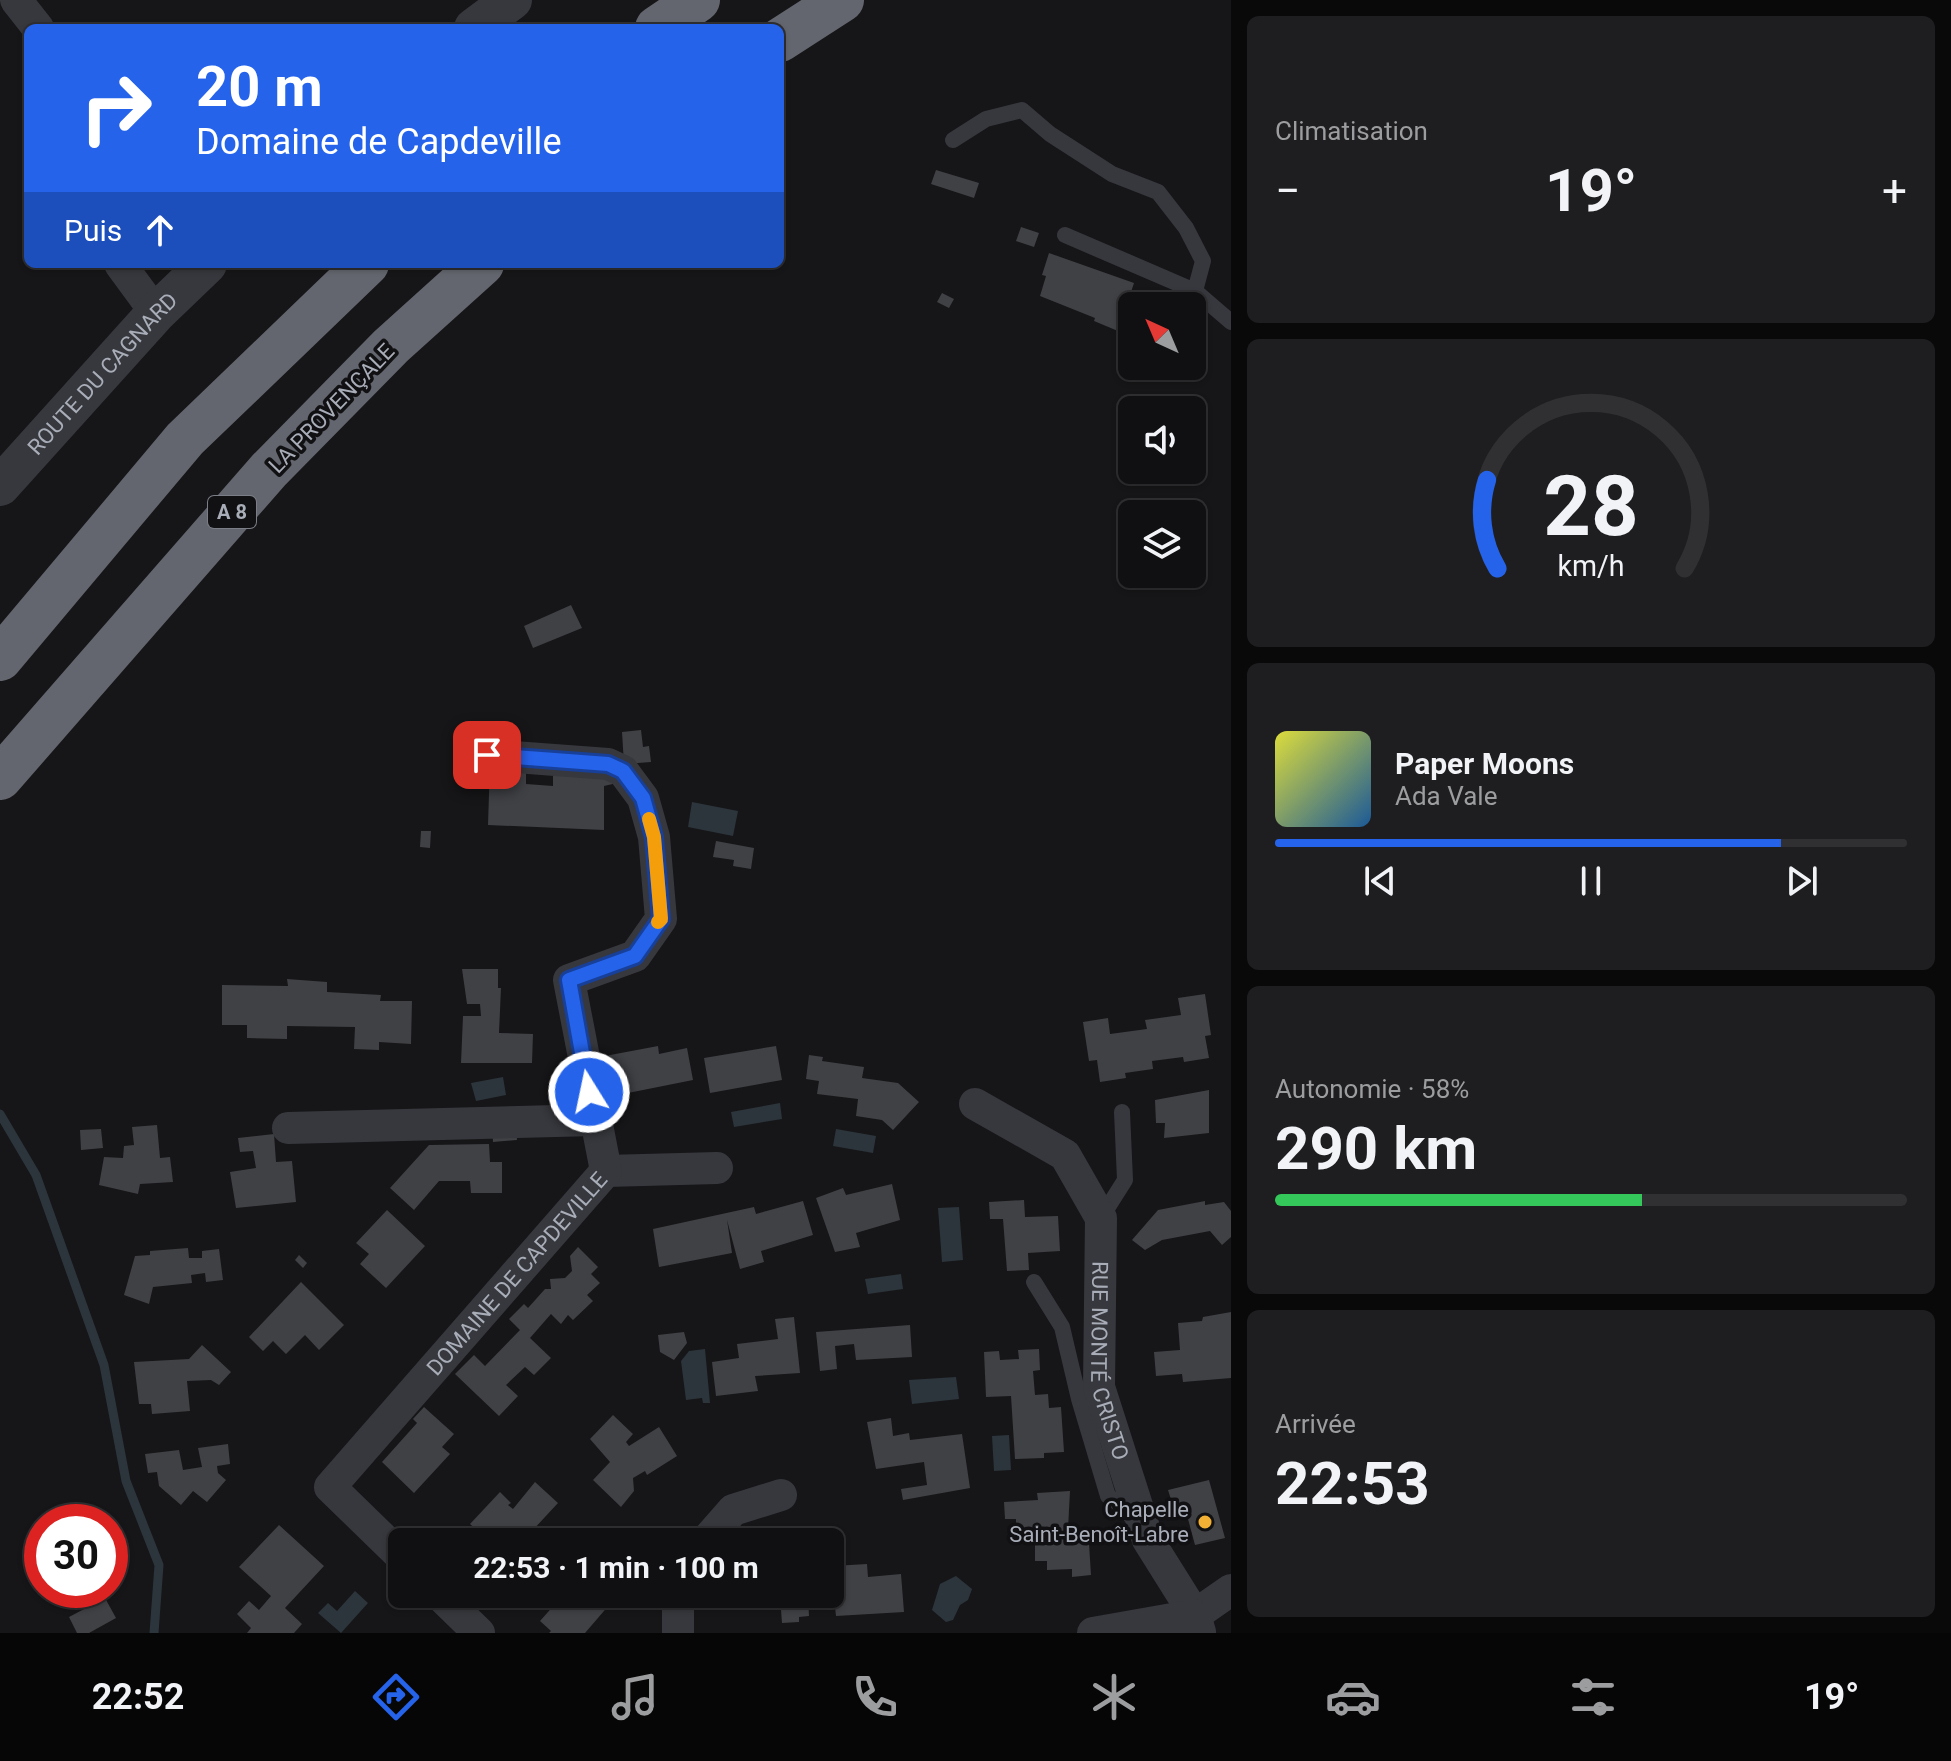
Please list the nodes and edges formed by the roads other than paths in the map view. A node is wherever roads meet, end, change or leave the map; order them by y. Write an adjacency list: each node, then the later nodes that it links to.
1 (16, 0): 5 (street)
2 (512, 0): 6 (street)
3 (698, 0): 7 (highway)
4 (842, 0): 8 (highway)
5 (35, 24)
6 (479, 24)
7 (663, 24)
8 (784, 37)
9 (953, 140): 15 (lane)
10 (1065, 235): 15 (lane)
11 (123, 268): 16 (street)
12 (203, 268): 16 (street, ROUTE DU CAGNARD)
13 (363, 268): 19 (highway)
14 (478, 268): 21 (highway, LA PROVENÇALE / A 8)
15 (1195, 291): 17 (lane)
16 (156, 313): 18 (street, ROUTE DU CAGNARD)
17 (1231, 322)
18 (0, 486)
19 (0, 659)
20 (487, 755): 24 (street, DOMAINE DE CAPDEVILLE)
21 (0, 778)
22 (975, 1104): 28 (street)
23 (1122, 1112): 28 (lane)
24 (594, 1120): 25 (street); 27 (street, DOMAINE DE CAPDEVILLE)
25 (288, 1128)
26 (717, 1168): 27 (street)
27 (606, 1171): 33 (street, DOMAINE DE CAPDEVILLE)
28 (1101, 1218): 32 (street, RUE MONTÉ CRISTO)
29 (1034, 1282): 32 (lane)
30 (781, 1495): 31 (street)
31 (717, 1528)
32 (1148, 1540): 37 (street, RUE MONTÉ CRISTO)
33 (388, 1543)
34 (1231, 1590): 37 (street)
35 (453, 1608): 38 (street)
36 (678, 1608): 39 (street)
37 (1198, 1624): 40 (street)
38 (479, 1633)
39 (678, 1633)
40 (1093, 1633)

